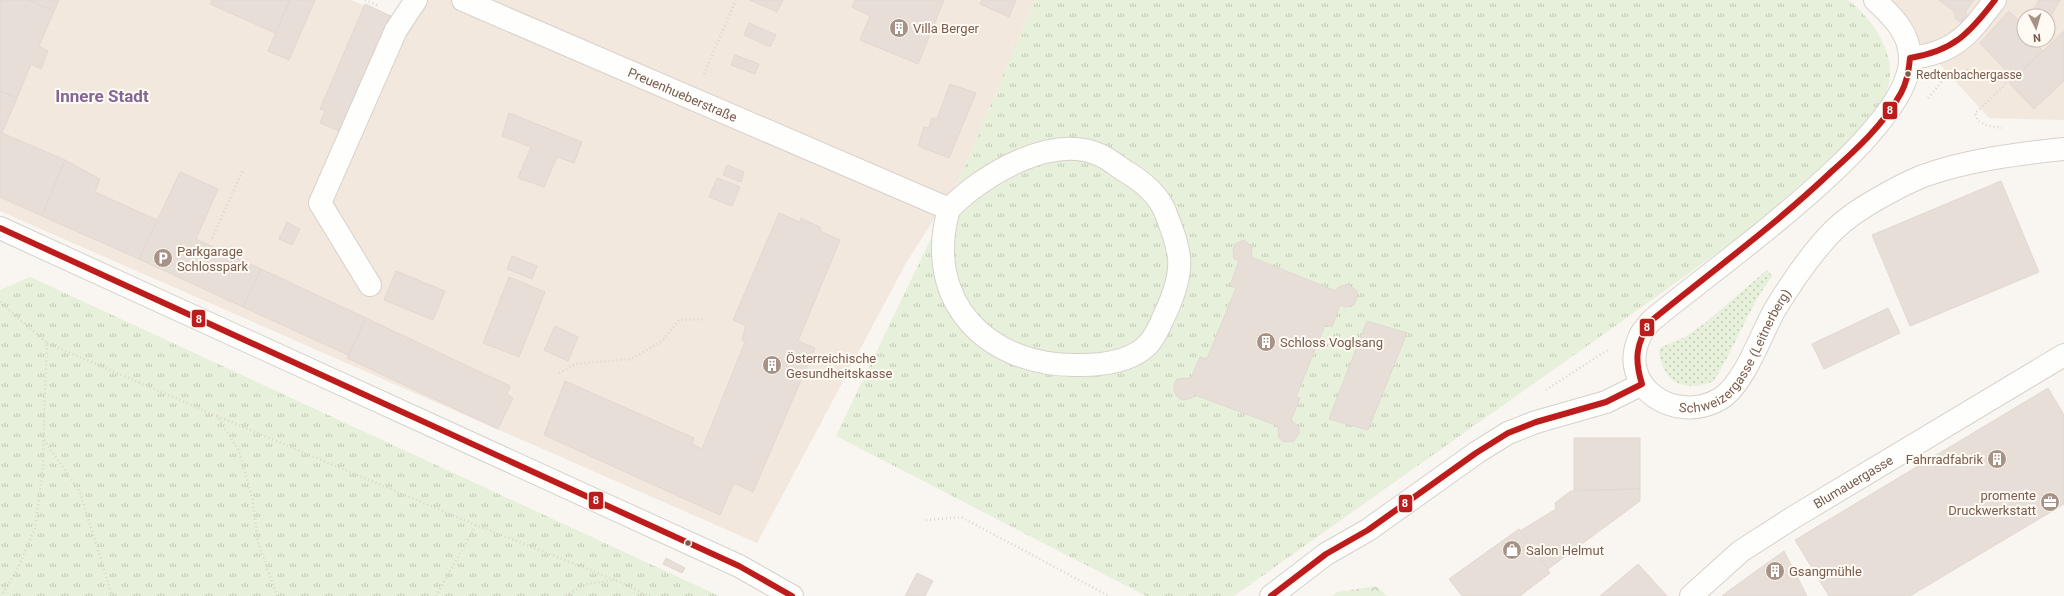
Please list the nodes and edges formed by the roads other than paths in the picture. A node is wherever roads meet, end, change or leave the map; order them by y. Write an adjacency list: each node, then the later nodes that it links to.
1 (416, 0): 9 (street)
2 (463, 0): 7 (street, Preuenhueberstraße)
3 (1875, 0): 5 (street)
4 (1995, 0): 5 (street)
5 (1910, 58): 11 (street)
6 (2064, 149): 11 (street, Schweizergasse (Leitnerberg))
7 (949, 209): 7 (street)
8 (0, 228): 12 (street)
9 (370, 285)
10 (2064, 355): 14 (street, Blumauergasse)
11 (1642, 384): 13 (street)
12 (792, 596)
13 (1271, 596)
14 (1691, 596)

